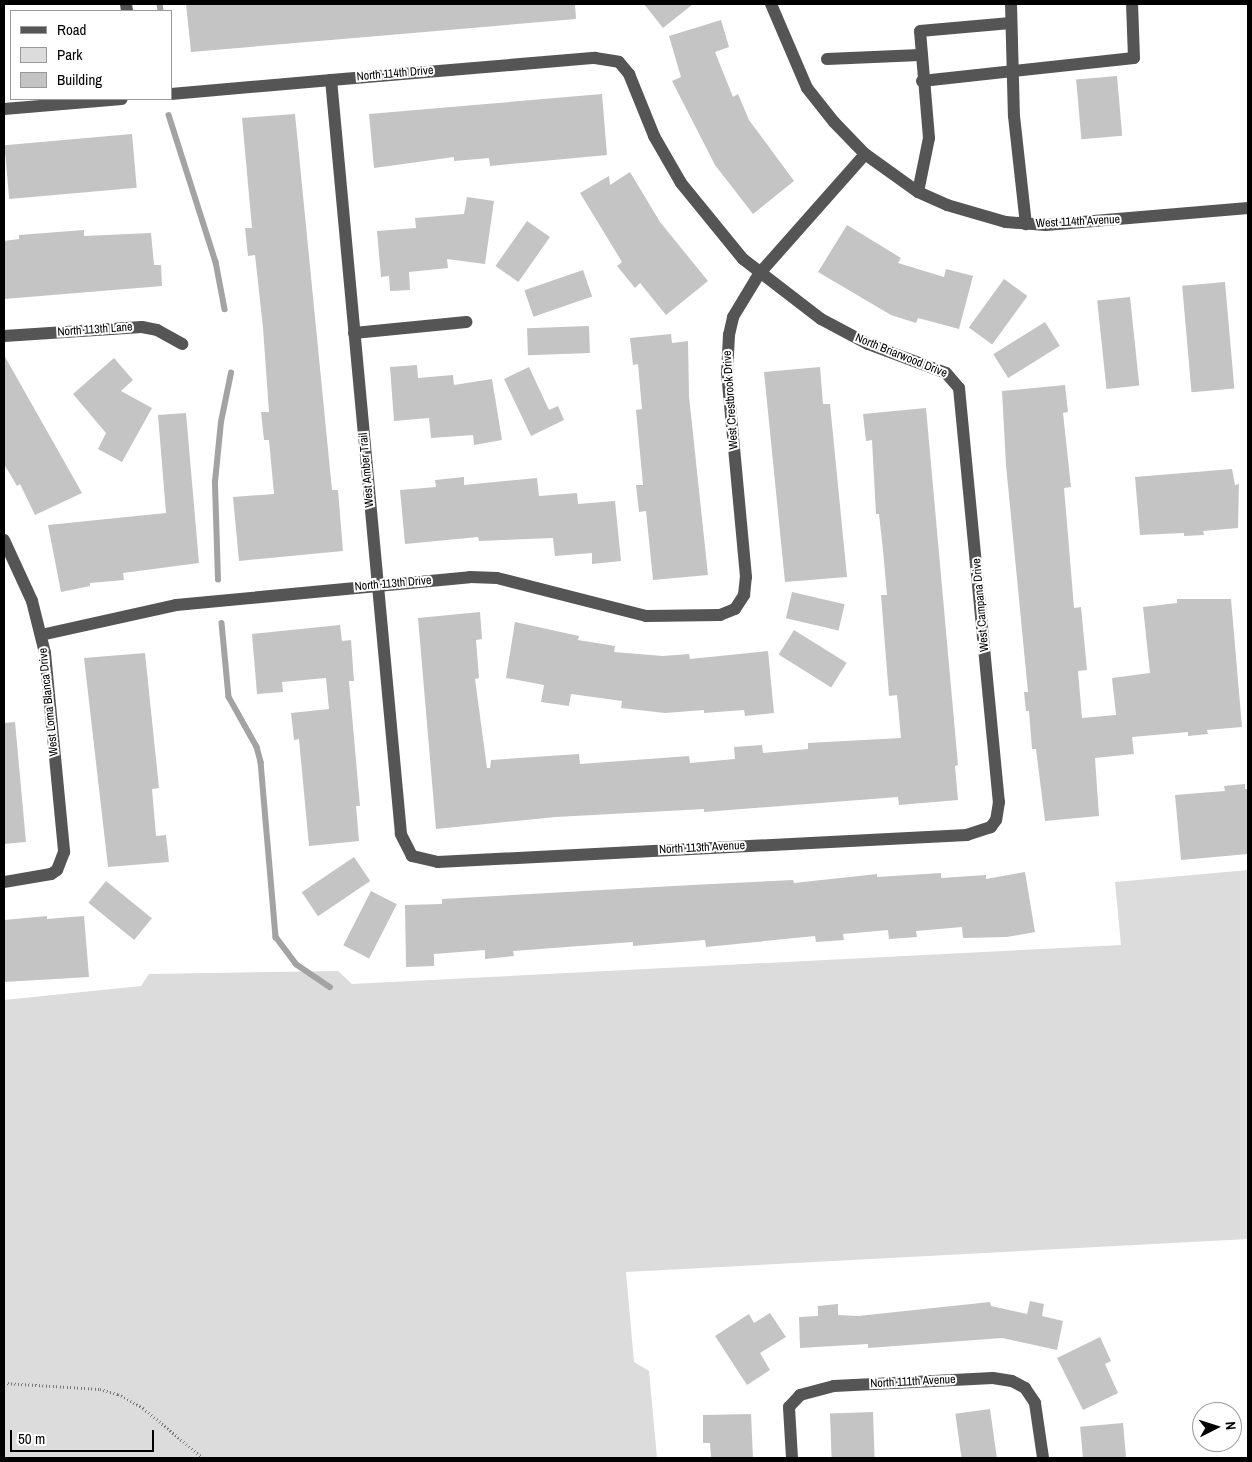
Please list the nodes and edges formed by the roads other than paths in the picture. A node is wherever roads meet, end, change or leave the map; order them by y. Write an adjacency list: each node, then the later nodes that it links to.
1 (771, 4): 14 (street, West 114th Avenue)
2 (1011, 4): 4 (street)
3 (1132, 4): 8 (street)
4 (1011, 23): 5 (street); 8 (street)
5 (920, 55): 6 (street); 10 (street)
6 (827, 59)
7 (619, 62): 9 (street, North 114th Drive); 18 (street, North Briarwood Drive)
8 (1012, 73): 10 (street); 17 (street)
9 (331, 80): 11 (street, North 114th Drive); 20 (street, West Amber Trail)
10 (922, 81): 15 (street)
11 (172, 94)
12 (110, 100): 13 (street)
13 (4, 109)
14 (865, 154): 15 (street, West 114th Avenue); 18 (street, West Crestbrook Drive)
15 (918, 192): 17 (street, West 114th Avenue)
16 (1248, 208): 17 (street, West 114th Avenue)
17 (1026, 224)
18 (759, 274): 23 (street, North Briarwood Drive); 26 (street, West Crestbrook Drive)
19 (466, 322): 20 (street)
20 (354, 333): 25 (street, West Amber Trail)
21 (4, 336): 22 (street, North 113th Lane)
22 (182, 344)
23 (956, 382): 28 (street, West Campana Drive)
24 (4, 540): 27 (street, West Loma Blanca Drive)
25 (378, 586): 26 (street, North 113th Drive); 27 (street, North 113th Drive); 29 (street, West Amber Trail)
26 (740, 603)
27 (41, 635): 30 (street, West Loma Blanca Drive)
28 (991, 827): 29 (street, North 113th Avenue)
29 (412, 856)
30 (4, 882)
31 (792, 1458): 32 (street, North 111th Avenue)
32 (1042, 1458)

